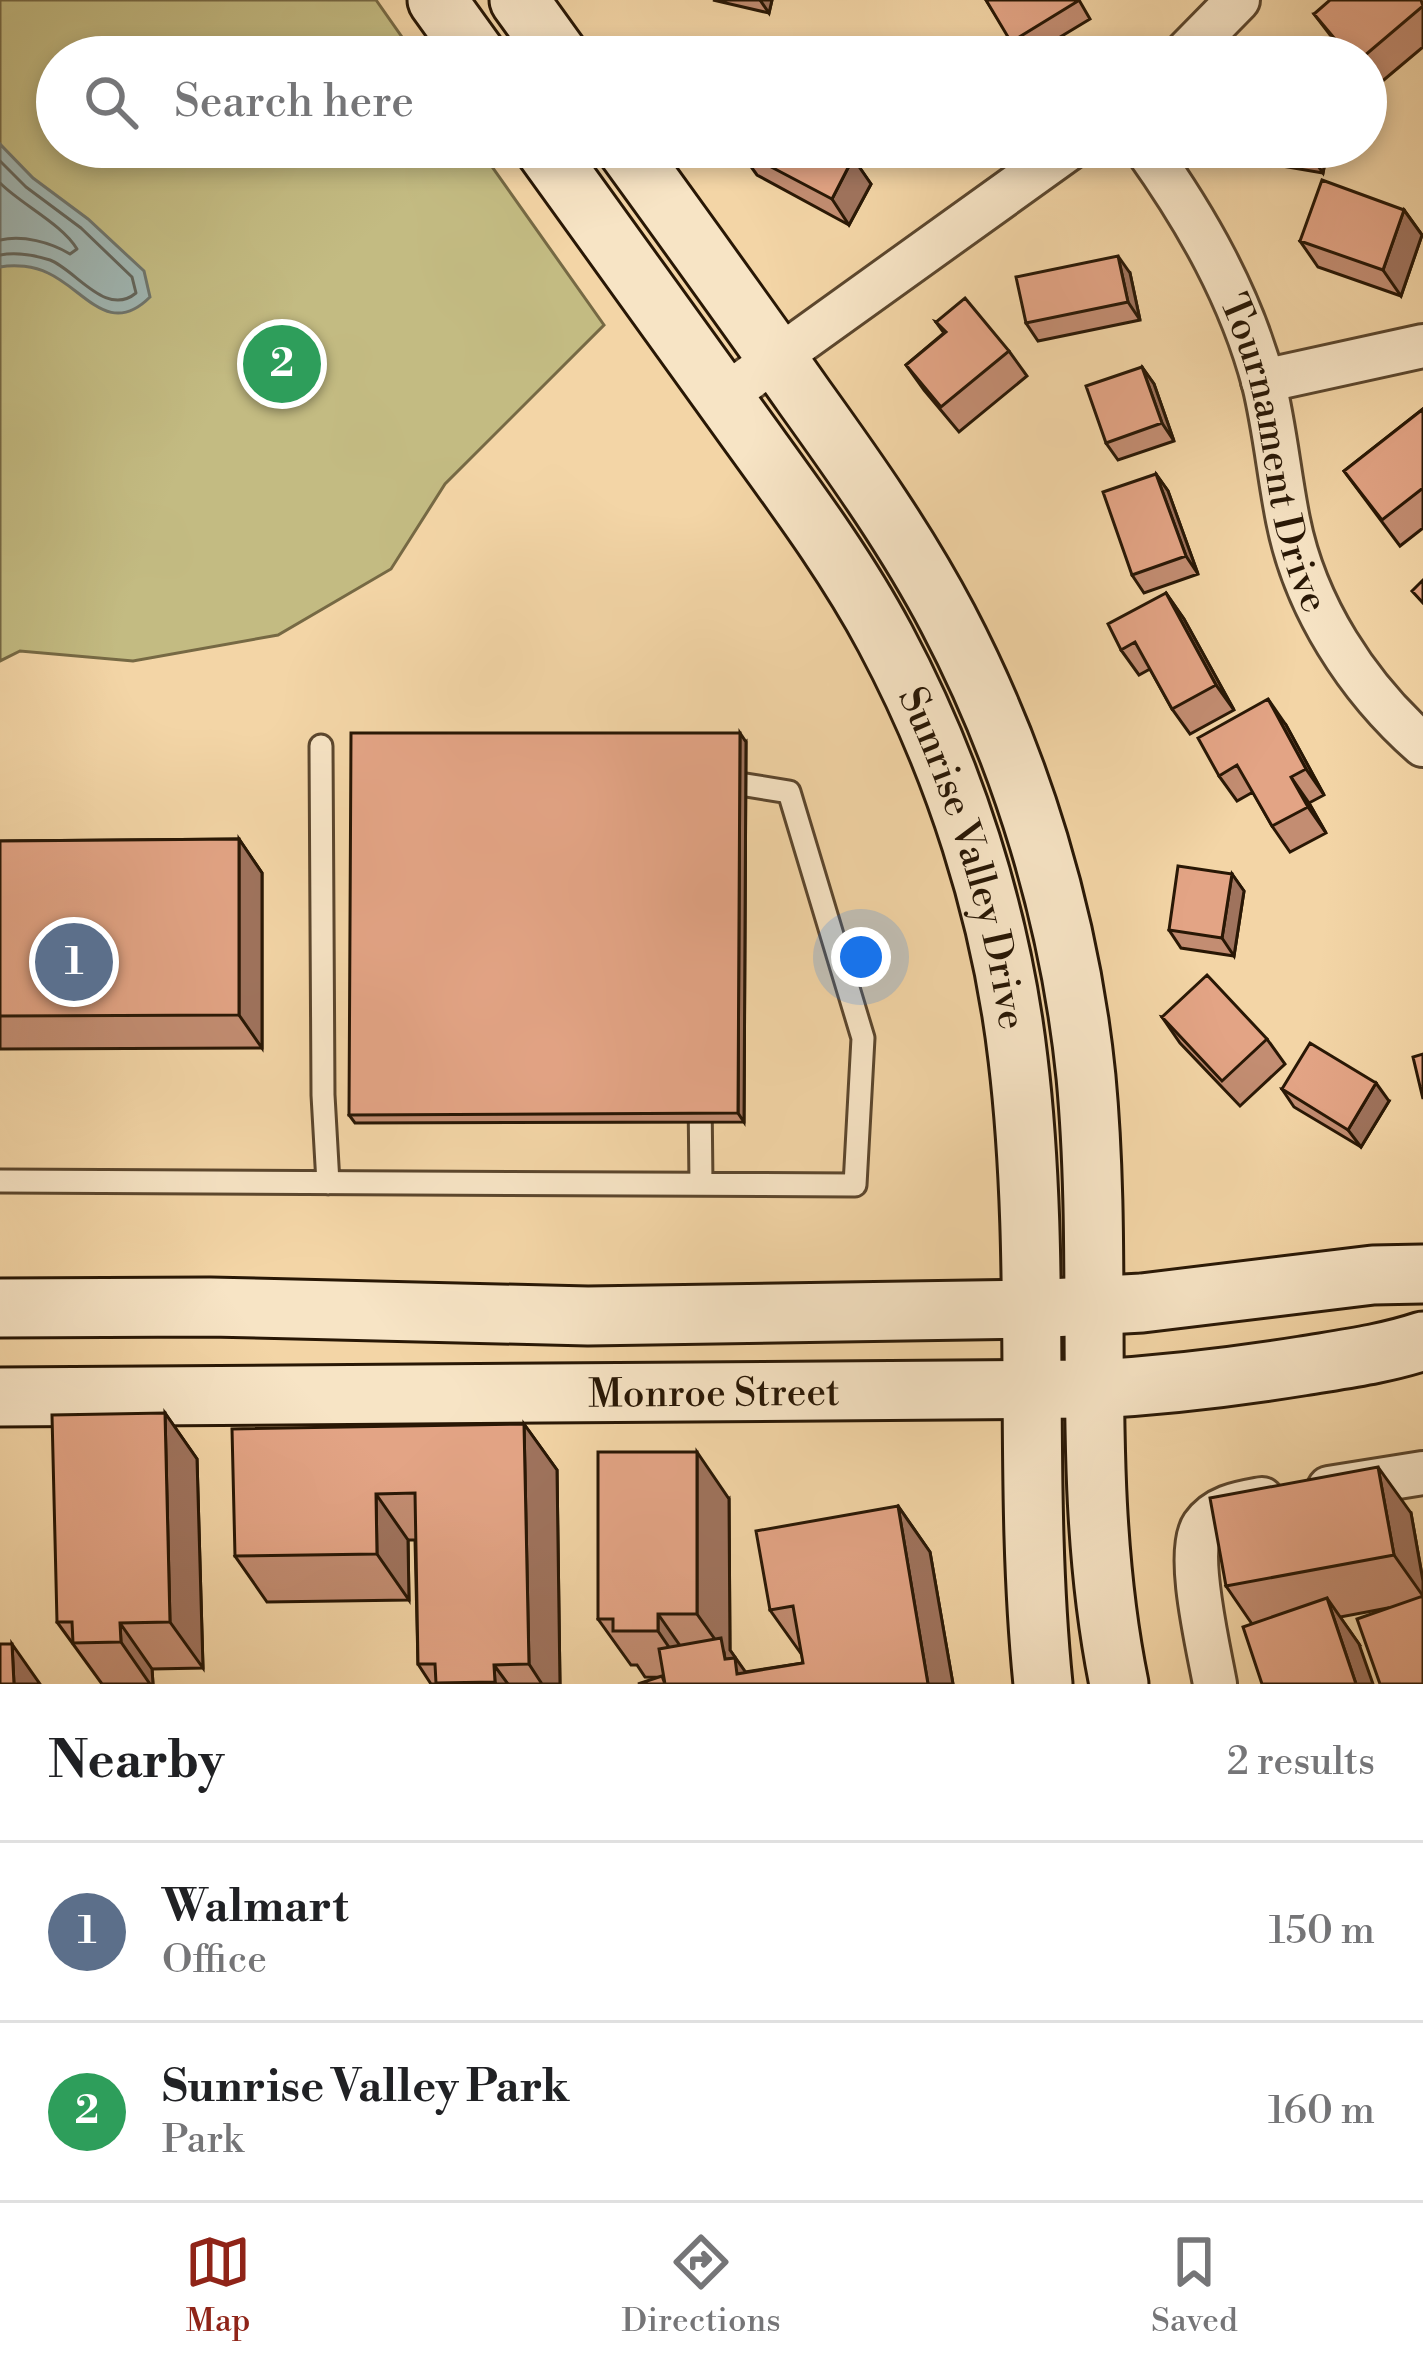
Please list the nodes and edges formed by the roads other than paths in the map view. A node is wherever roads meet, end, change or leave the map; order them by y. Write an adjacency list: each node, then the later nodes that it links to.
1 (437, 0): 4 (main road)
2 (519, 0): 5 (main road)
3 (1238, 0): 6 (street)
4 (463, 36)
5 (545, 36)
6 (1203, 36)
7 (558, 168): 14 (main road, Sunrise Valley Drive)
8 (640, 168): 12 (main road, Sunrise Valley Drive)
9 (1042, 168): 12 (street)
10 (1160, 168): 13 (street, Tournament Drive)
11 (1423, 346): 13 (street)
12 (777, 358): 14 (street); 23 (main road, Sunrise Valley Drive)
13 (1263, 381): 15 (street, Tournament Drive)
14 (723, 397): 25 (main road, Sunrise Valley Drive)
15 (1423, 745)
16 (321, 746): 20 (lane)
17 (746, 785): 21 (lane)
18 (700, 1072): 21 (lane)
19 (0, 1181): 20 (lane)
20 (328, 1183): 21 (lane)
21 (701, 1184)
22 (1423, 1274): 23 (main road, Monroe Street)
23 (1094, 1307): 25 (main road, Monroe Street); 28 (main road, Sunrise Valley Drive)
24 (0, 1308): 25 (main road, Monroe Street)
25 (1032, 1309): 27 (main road, Sunrise Valley Drive)
26 (1423, 1341): 28 (main road, Monroe Street)
27 (1032, 1389): 28 (main road, Monroe Street); 29 (main road, Monroe Street); 31 (main road, Sunrise Valley Drive)
28 (1095, 1389): 32 (main road, Sunrise Valley Drive)
29 (0, 1397)
30 (1423, 1473): 33 (street)
31 (1042, 1684)
32 (1120, 1684)
33 (1215, 1684)

